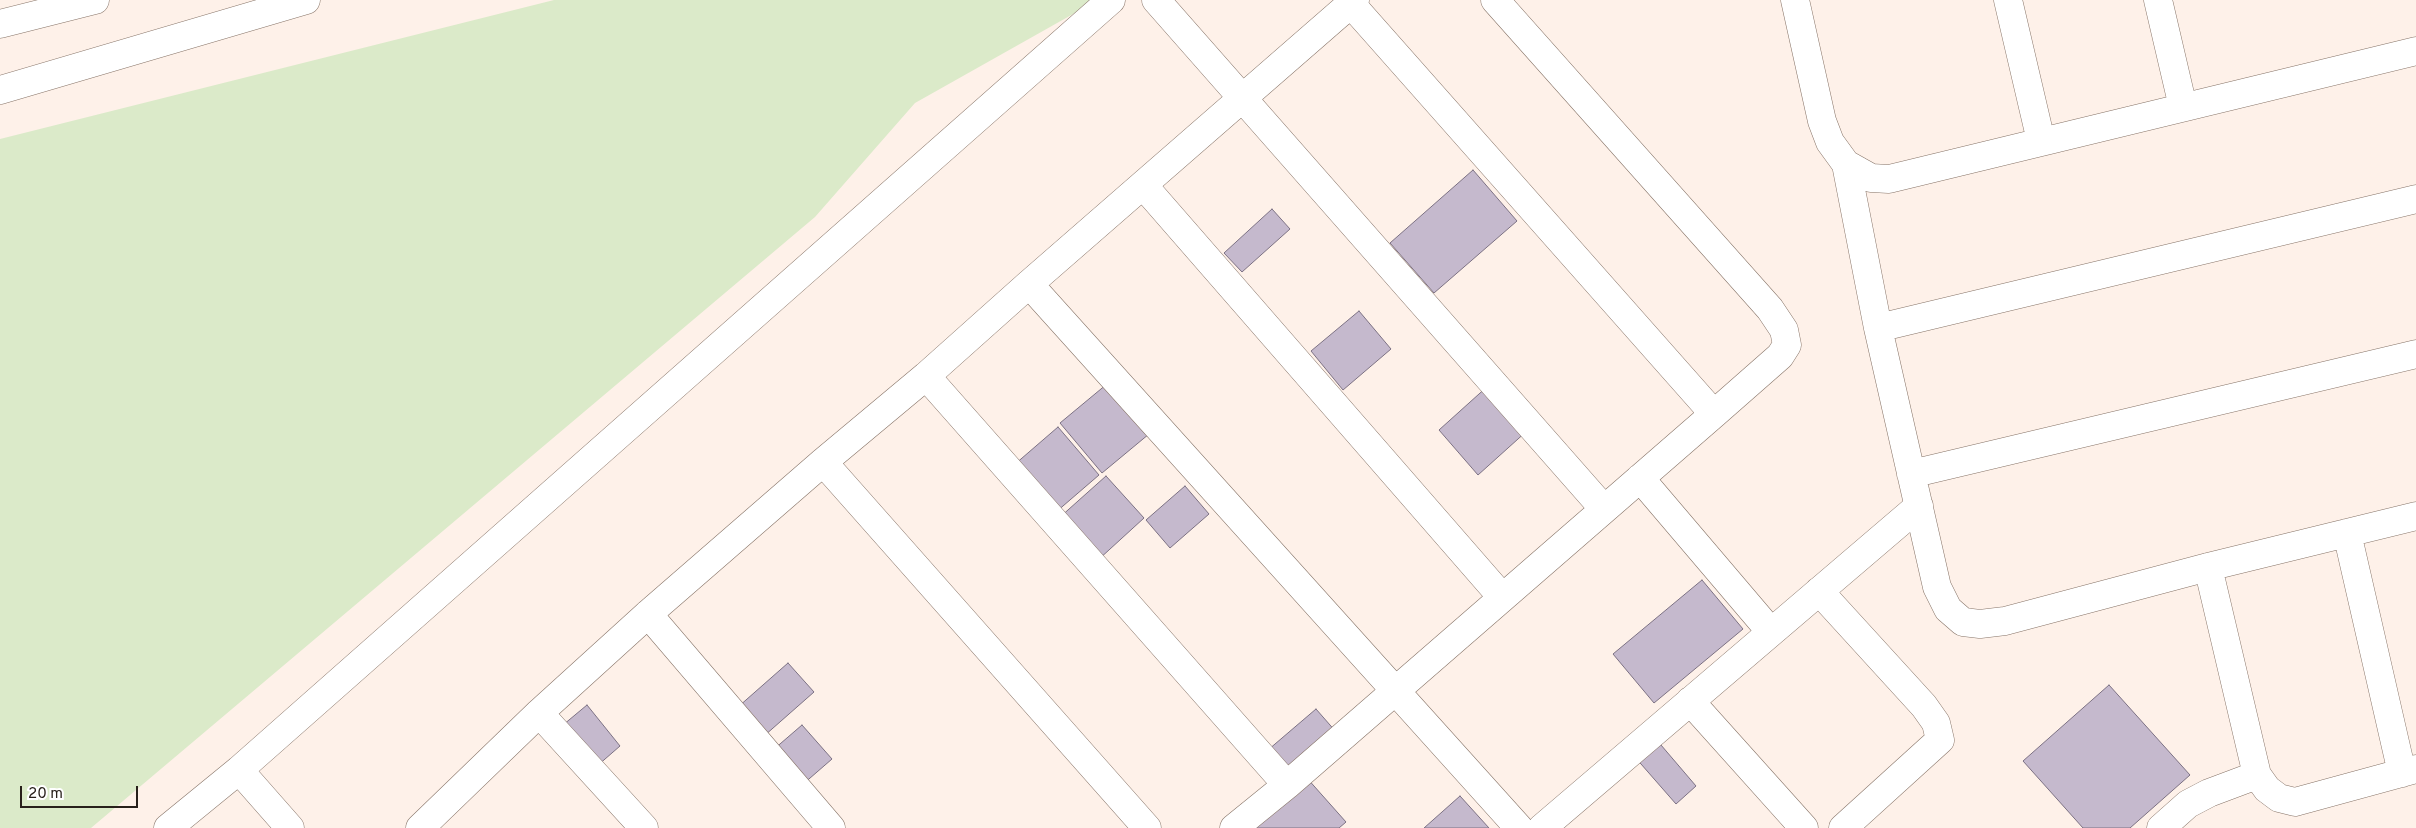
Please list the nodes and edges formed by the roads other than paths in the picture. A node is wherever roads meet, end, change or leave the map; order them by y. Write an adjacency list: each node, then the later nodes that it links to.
1 (95, 0): 10 (street)
2 (306, 0): 12 (street)
3 (1111, 0): 39 (street)
4 (1156, 0): 13 (street)
5 (1495, 0): 23 (street)
6 (1795, 0): 16 (street)
7 (2008, 0): 15 (street)
8 (2158, 0): 14 (street)
9 (1353, 2): 13 (street); 23 (street)
10 (0, 24)
11 (2416, 51): 14 (street)
12 (0, 90)
13 (1242, 98): 17 (street); 28 (street)
14 (2183, 107): 15 (street)
15 (2041, 142): 16 (street)
16 (1846, 164): 20 (street)
17 (1143, 185): 19 (street); 33 (street)
18 (2416, 199): 20 (street)
19 (1028, 284): 22 (street); 36 (street)
20 (1878, 328): 25 (street)
21 (2416, 354): 25 (street)
22 (926, 376): 24 (street); 42 (street)
23 (1714, 414): 26 (street)
24 (823, 462): 34 (street); 48 (street)
25 (1911, 474): 27 (street)
26 (1640, 478): 28 (street); 35 (street)
27 (1919, 506): 31 (street); 32 (street)
28 (1604, 509): 33 (street)
29 (2416, 516): 30 (street)
30 (2347, 533): 31 (street); 40 (street)
31 (2208, 567): 41 (street)
32 (1819, 591): 35 (street); 53 (street)
33 (1502, 597): 36 (street)
34 (648, 614): 38 (street); 47 (street)
35 (1771, 632): 37 (street)
36 (1395, 689): 42 (street); 50 (street)
37 (1690, 701): 51 (street); 52 (street)
38 (539, 714): 45 (street); 46 (street)
39 (239, 770): 43 (street); 44 (street)
40 (2409, 771): 41 (street)
41 (2257, 775): 54 (street)
42 (1287, 785): 49 (street)
43 (168, 828)
44 (290, 828)
45 (420, 828)
46 (644, 828)
47 (831, 828)
48 (1147, 828)
49 (1234, 828)
50 (1519, 828)
51 (1542, 828)
52 (1804, 828)
53 (1843, 828)
54 (2161, 828)

